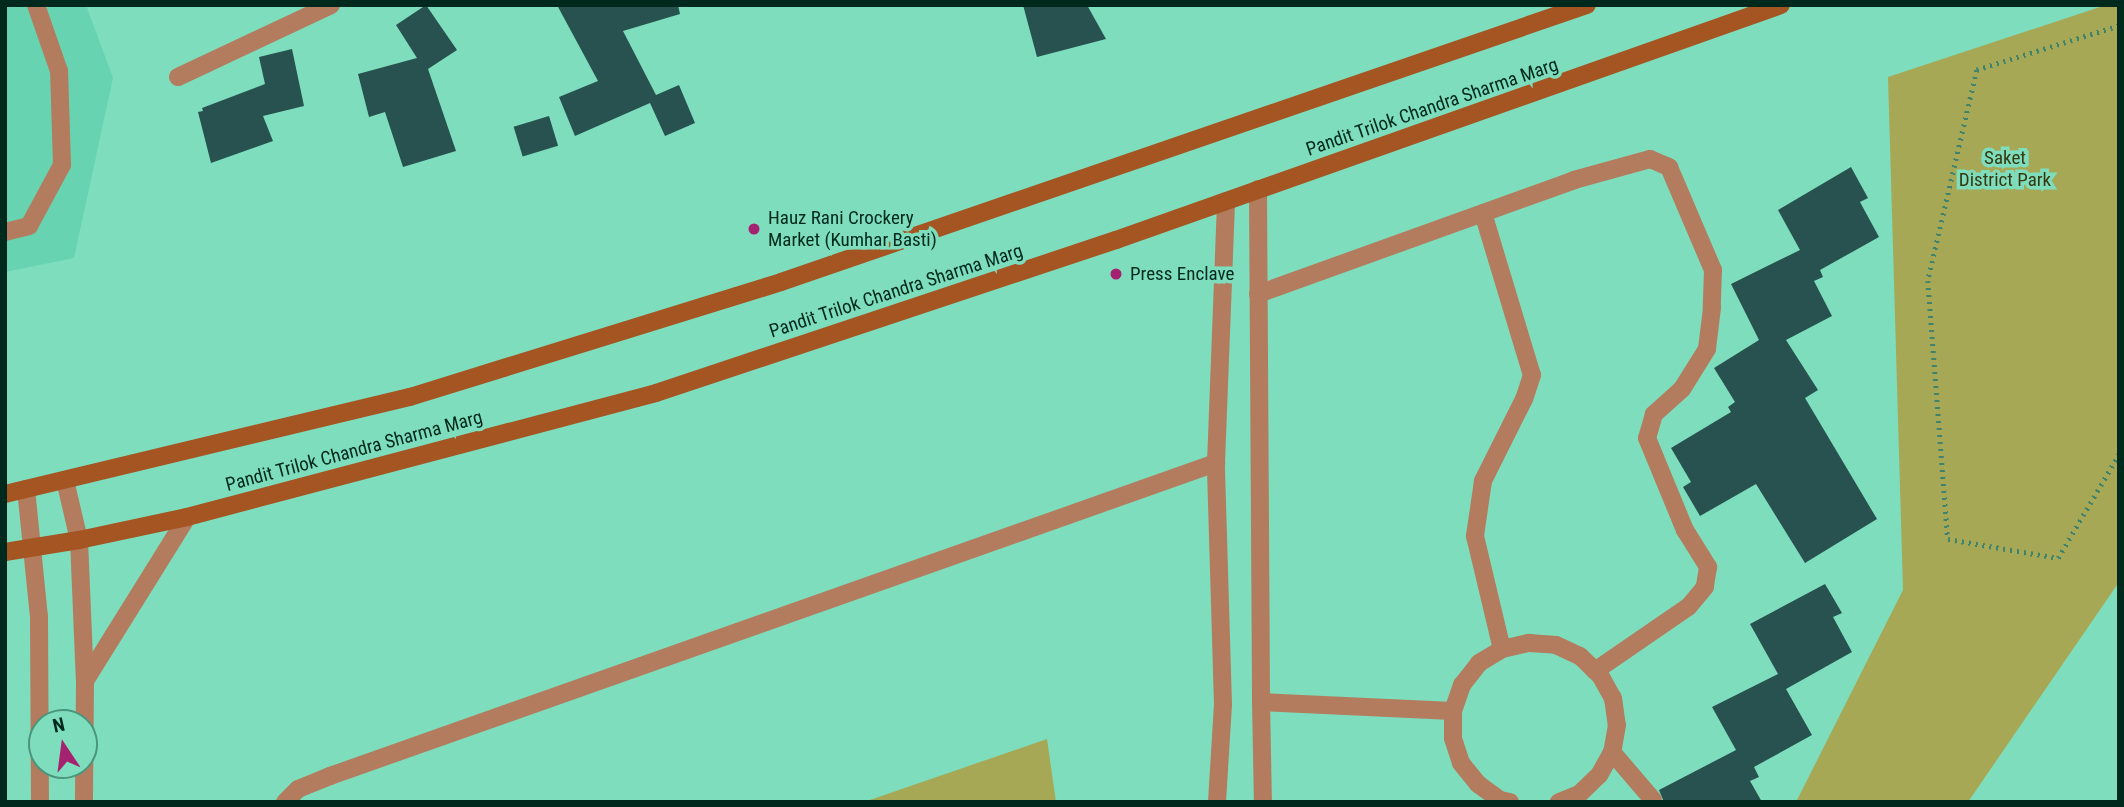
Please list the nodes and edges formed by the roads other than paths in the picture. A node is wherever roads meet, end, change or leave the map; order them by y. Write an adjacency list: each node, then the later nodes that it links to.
1 (28, 5): 5 (street)
2 (331, 5): 6 (street)
3 (1781, 5): 7 (main road, Pandit Trilok Chandra Sharma Marg)
4 (1578, 7): 13 (main road, Pandit Trilok Chandra Sharma Marg)
5 (39, 14): 10 (street)
6 (178, 77)
7 (1258, 189): 8 (main road, Pandit Trilok Chandra Sharma Marg); 11 (street)
8 (1226, 201): 12 (street); 16 (main road, Pandit Trilok Chandra Sharma Marg)
9 (1483, 214): 11 (street); 20 (street); 21 (street)
10 (5, 232)
11 (1258, 294): 23 (street)
12 (1216, 463): 30 (street); 31 (street)
13 (65, 480): 14 (main road, Pandit Trilok Chandra Sharma Marg); 17 (street)
14 (26, 489): 15 (main road, Pandit Trilok Chandra Sharma Marg); 18 (street)
15 (5, 494)
16 (187, 517): 17 (main road, Pandit Trilok Chandra Sharma Marg); 22 (street)
17 (79, 540): 18 (main road, Pandit Trilok Chandra Sharma Marg); 22 (street)
18 (32, 547): 19 (main road, Pandit Trilok Chandra Sharma Marg); 28 (street)
19 (5, 552)
20 (1502, 649): 21 (street); 24 (street)
21 (1595, 671): 25 (street)
22 (85, 681): 29 (street)
23 (1261, 702): 24 (street); 32 (street)
24 (1453, 710): 27 (street)
25 (1612, 752): 26 (street); 33 (street)
26 (1653, 800)
27 (1508, 801)
28 (40, 802)
29 (84, 802)
30 (285, 802)
31 (1217, 802)
32 (1263, 802)
33 (1559, 802)

